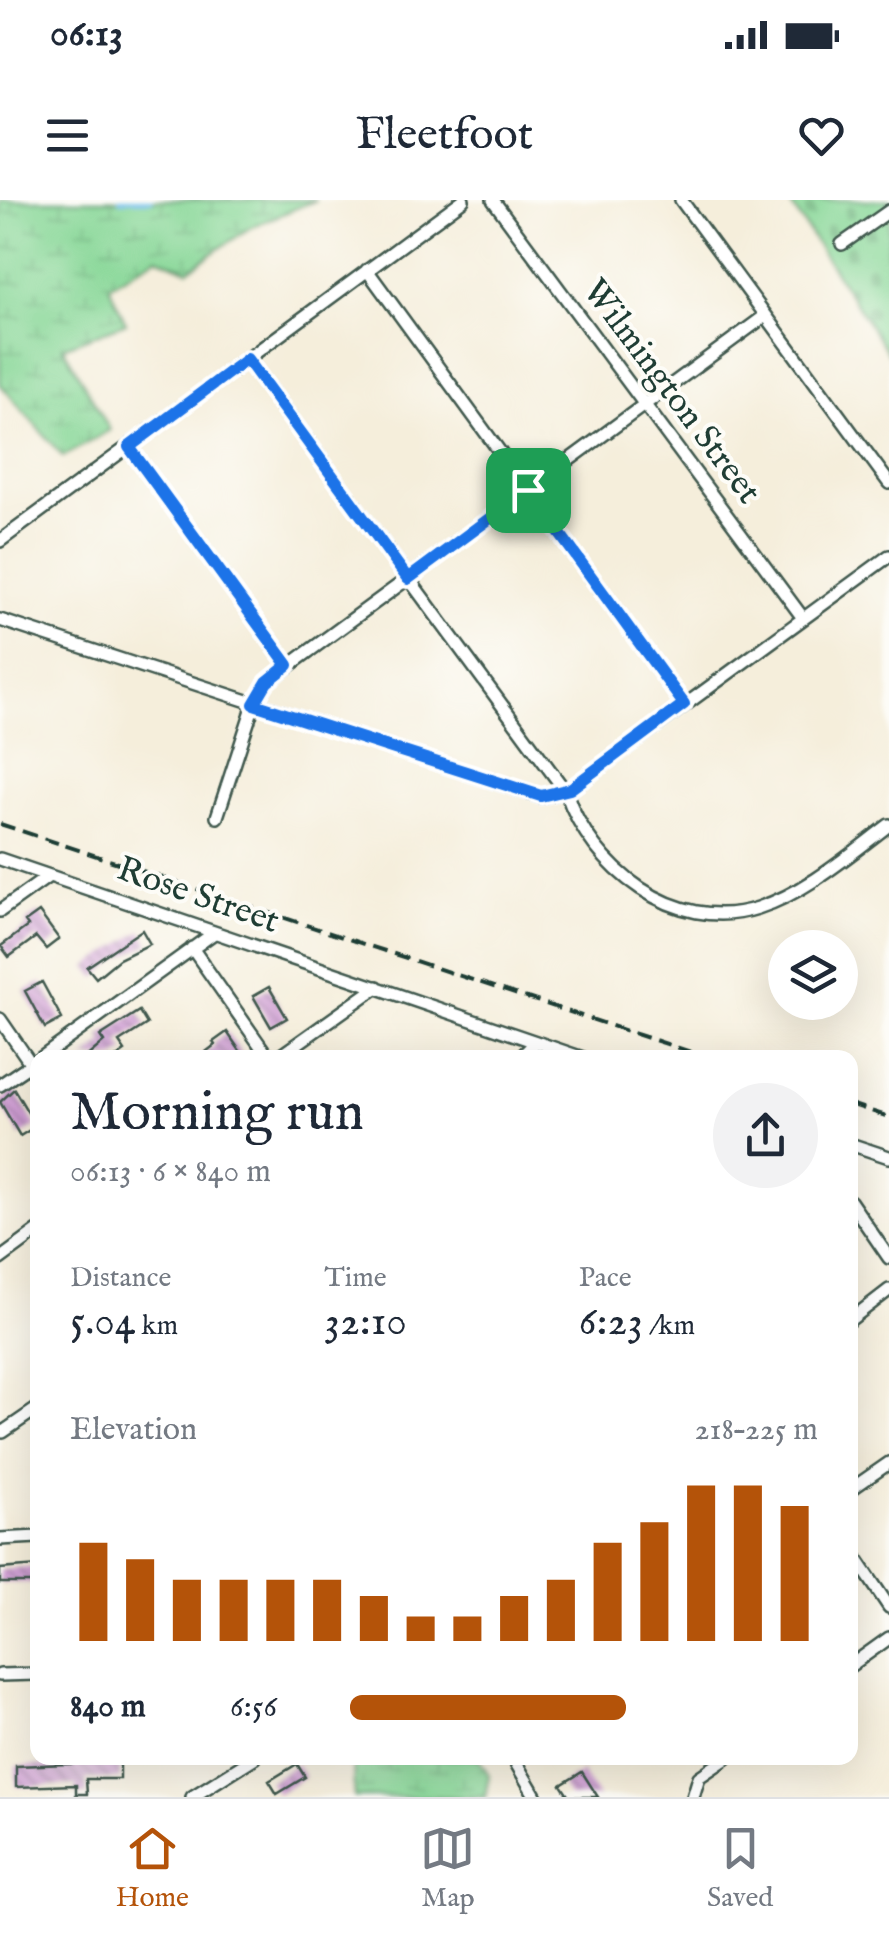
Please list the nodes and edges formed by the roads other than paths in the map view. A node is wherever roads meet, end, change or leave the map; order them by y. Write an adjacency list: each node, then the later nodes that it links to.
1 (463, 200): 6 (street)
2 (493, 200): 9 (street, Wilmington Street)
3 (682, 200): 7 (street)
4 (889, 211): 5 (street)
5 (842, 244)
6 (366, 270): 8 (street); 12 (street)
7 (764, 316): 9 (street); 11 (street)
8 (247, 359): 10 (street); 15 (street)
9 (646, 404): 12 (street); 16 (street, Wilmington Street)
10 (129, 447): 13 (street); 18 (street)
11 (889, 483)
12 (528, 490): 15 (street); 20 (street)
13 (0, 540)
14 (889, 556): 16 (street)
15 (408, 579): 18 (street); 21 (street)
16 (803, 618): 20 (street)
17 (0, 620): 19 (street)
18 (288, 665): 19 (street)
19 (254, 704): 21 (street); 22 (street)
20 (684, 704): 21 (street)
21 (566, 792): 23 (street)
22 (217, 818)
23 (889, 825)
24 (0, 859): 25 (street, Rose Street)
25 (50, 876): 26 (street); 27 (street, Rose Street)
26 (0, 911)
27 (214, 933): 28 (street); 29 (street, Rose Street)
28 (192, 948): 32 (street); 33 (street)
29 (377, 987): 31 (street, Rose Street); 34 (street)
30 (0, 1019): 37 (street)
31 (536, 1042): 35 (street); 36 (street, Rose Street)
32 (56, 1050)
33 (263, 1050)
34 (288, 1050)
35 (528, 1050)
36 (560, 1050)
37 (30, 1055)
38 (30, 1068): 39 (street)
39 (0, 1085)
40 (858, 1148): 41 (street)
41 (889, 1157)
42 (858, 1213): 44 (street)
43 (30, 1237): 45 (street)
44 (889, 1258)
45 (0, 1259)
46 (889, 1290): 47 (street)
47 (858, 1314)
48 (30, 1413): 49 (street)
49 (3, 1432)
50 (889, 1463): 51 (street)
51 (858, 1484)
52 (30, 1537): 53 (street)
53 (0, 1539)
54 (858, 1561): 55 (street)
55 (889, 1607)
56 (889, 1638): 57 (street)
57 (858, 1660)
58 (30, 1674): 59 (street)
59 (0, 1676)
60 (243, 1765): 64 (street)
61 (517, 1765): 65 (street)
62 (717, 1765): 63 (street)
63 (693, 1794)
64 (192, 1797)
65 (536, 1797)

